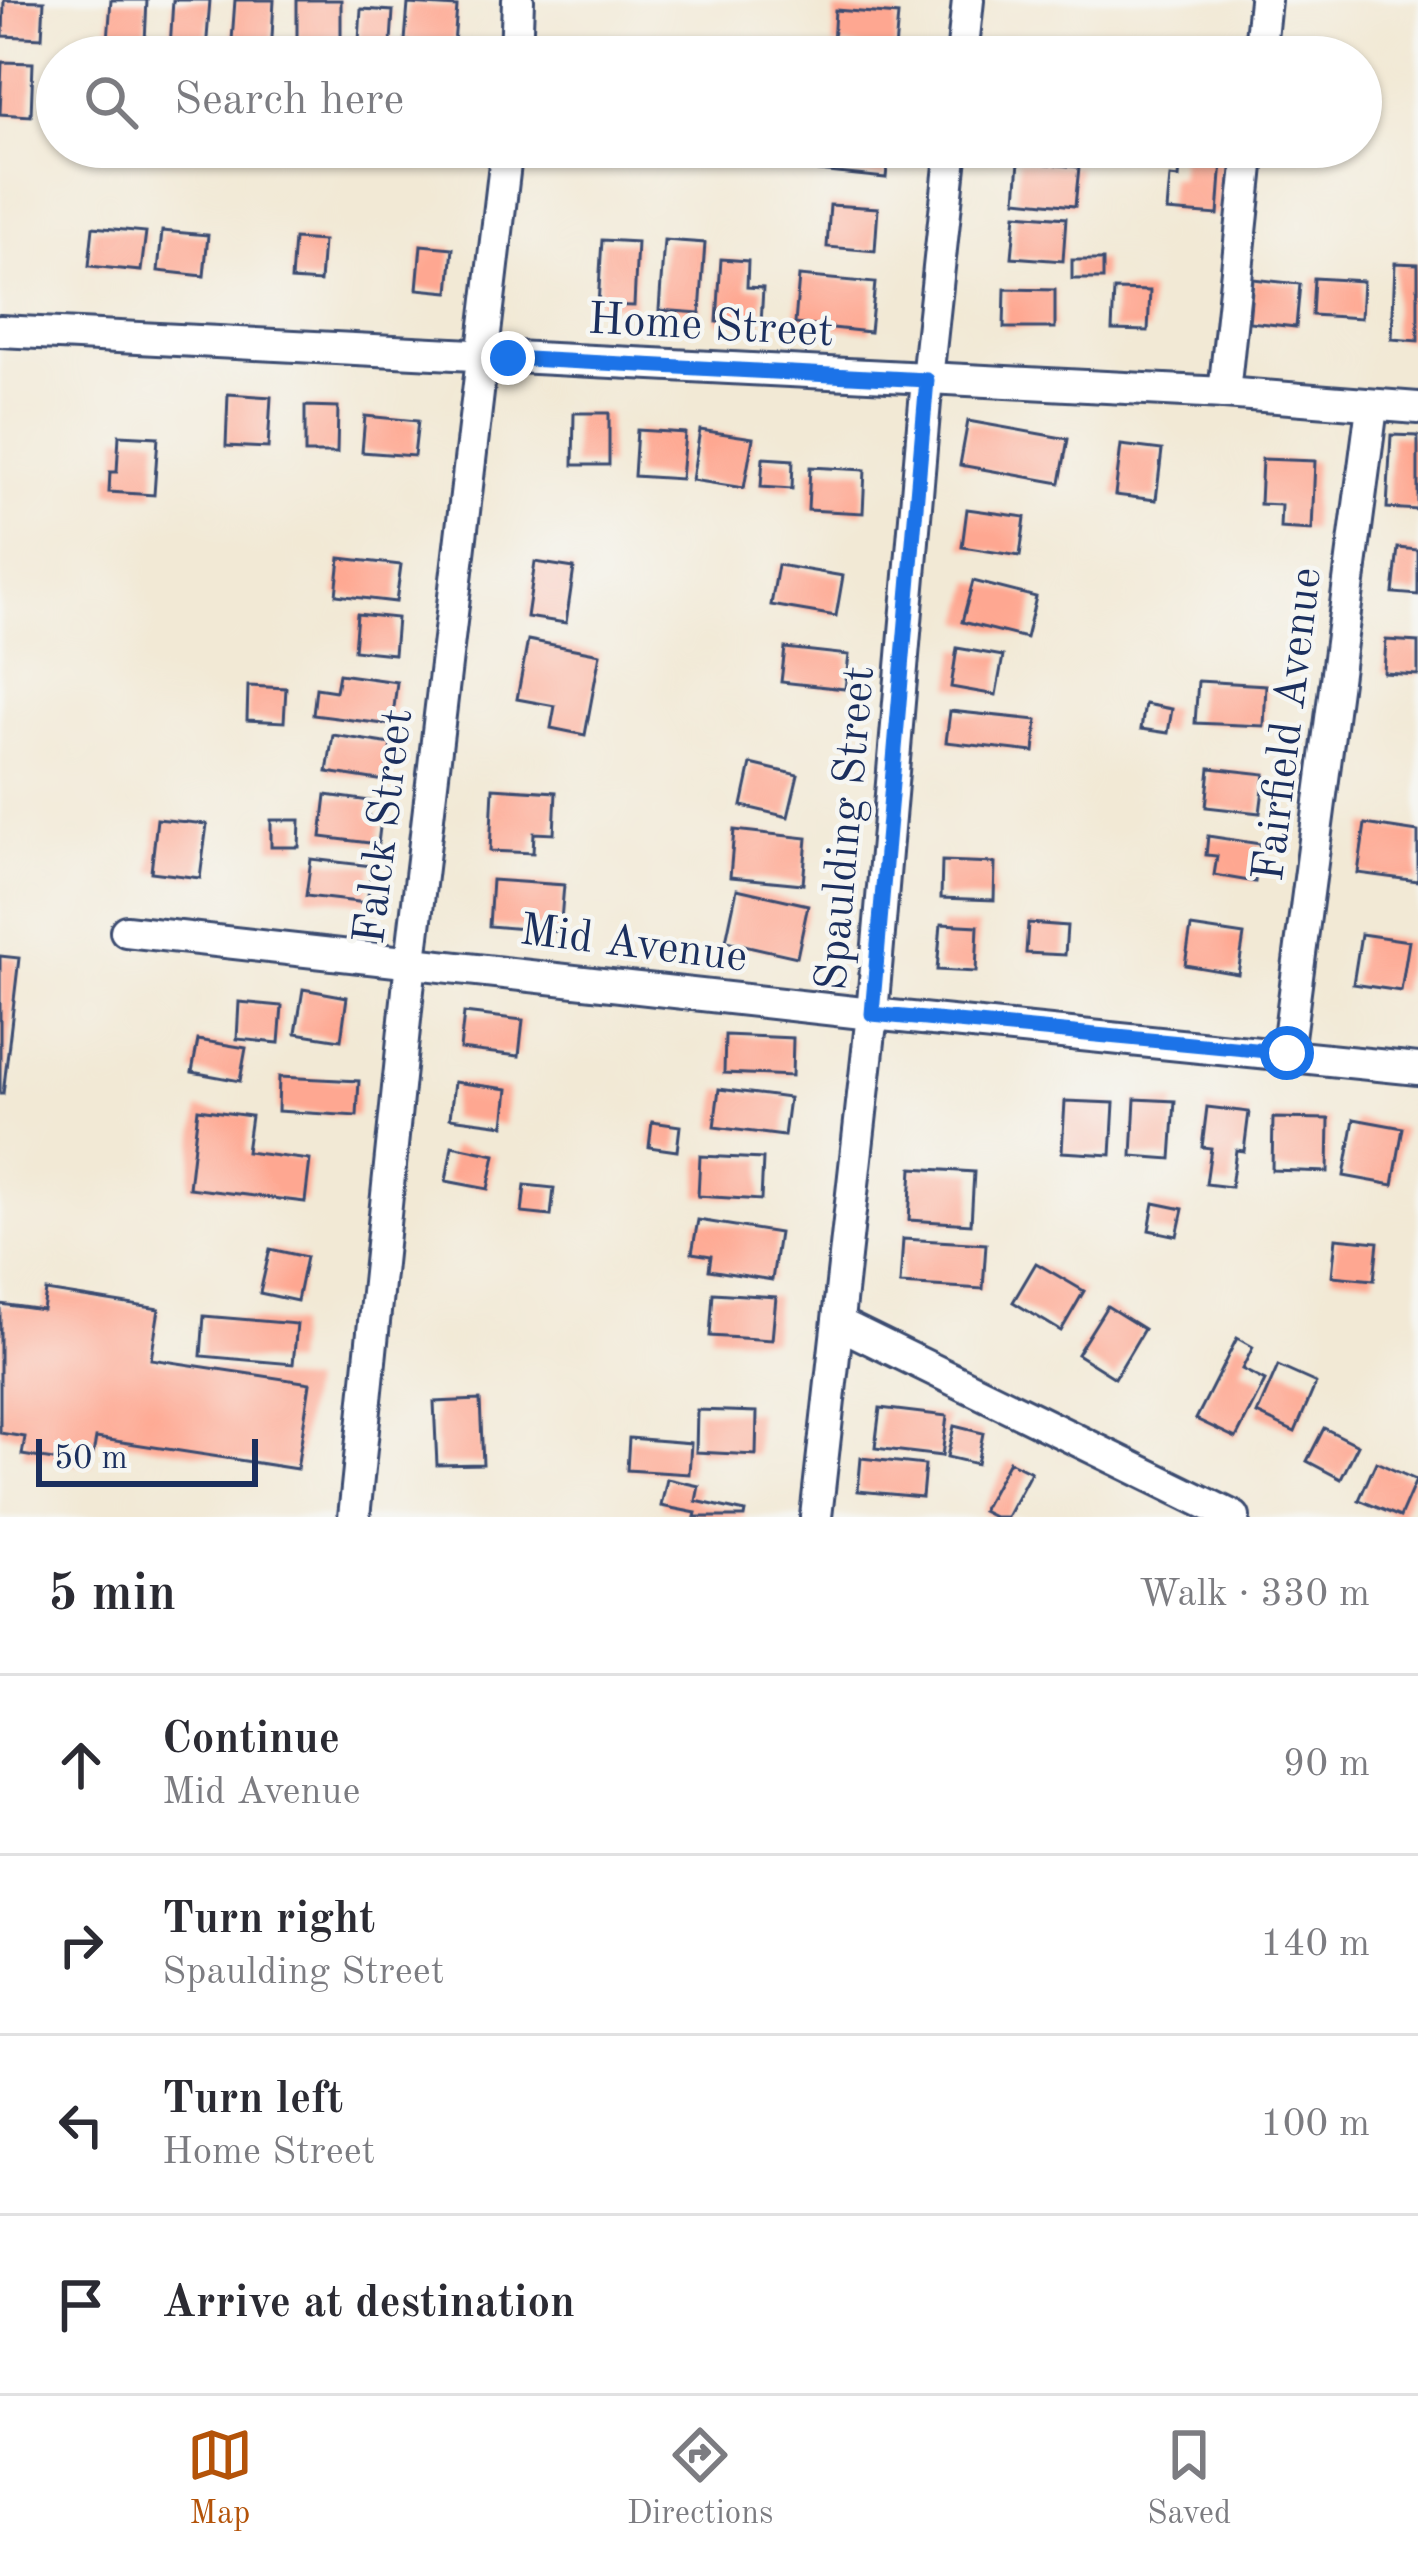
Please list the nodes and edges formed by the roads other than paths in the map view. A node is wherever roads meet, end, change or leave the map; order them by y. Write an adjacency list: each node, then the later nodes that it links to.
1 (518, 0): 4 (street)
2 (968, 0): 5 (street)
3 (1265, 0): 6 (street)
4 (517, 36)
5 (964, 36)
6 (1261, 36)
7 (504, 168): 11 (street, Falck Street)
8 (950, 168): 12 (street, Spaulding Street)
9 (1248, 168): 13 (street)
10 (0, 331): 11 (street, Home Street)
11 (482, 356): 12 (street, Home Street); 17 (street, Falck Street)
12 (927, 380): 13 (street, Home Street); 18 (street, Spaulding Street)
13 (1224, 393): 14 (street, Home Street)
14 (1372, 406): 15 (street, Home Street); 19 (street, Fairfield Avenue)
15 (1418, 408)
16 (126, 931): 17 (street, Mid Avenue)
17 (411, 961): 18 (street, Mid Avenue); 22 (street, Falck Street)
18 (872, 1014): 19 (street, Mid Avenue); 21 (street, Spaulding Street)
19 (1287, 1053): 20 (street, Mid Avenue)
20 (1418, 1069)
21 (838, 1323): 23 (street, Spaulding Street); 24 (street)
22 (354, 1517)
23 (816, 1517)
24 (1234, 1517)

